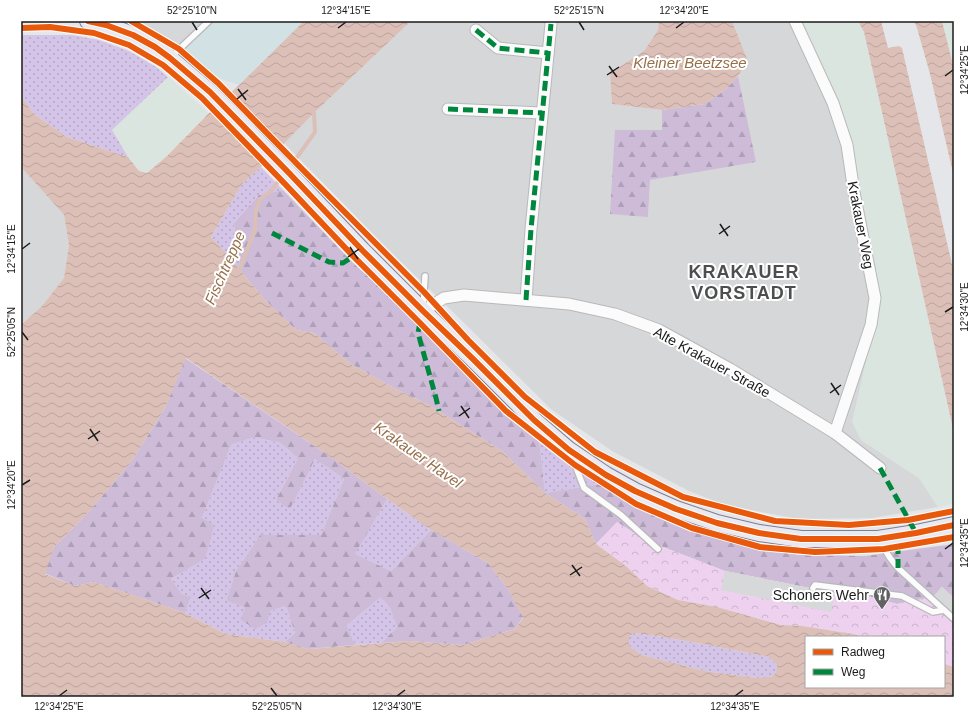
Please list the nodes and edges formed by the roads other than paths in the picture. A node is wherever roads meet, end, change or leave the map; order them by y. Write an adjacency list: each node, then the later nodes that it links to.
1 (88, 21): 7 (main road)
2 (209, 21): 7 (lane)
3 (795, 21): 13 (street, Krakauer Weg)
4 (551, 24): 6 (street)
5 (476, 30): 6 (street)
6 (548, 53): 9 (street)
7 (170, 58): 12 (main road)
8 (448, 109): 9 (street)
9 (542, 113): 11 (street)
10 (425, 276): 12 (lane)
11 (526, 300): 12 (street, Alte Krakauer Straße); 13 (street, Alte Krakauer Straße)
12 (423, 311): 14 (main road)
13 (835, 433): 15 (street, Alte Krakauer Straße)
14 (569, 450): 17 (main road); 18 (lane)
15 (880, 468)
16 (954, 525): 17 (main road)
17 (878, 539): 20 (lane)
18 (658, 549)
19 (813, 588): 20 (lane)
20 (944, 610): 21 (lane)
21 (954, 619)

